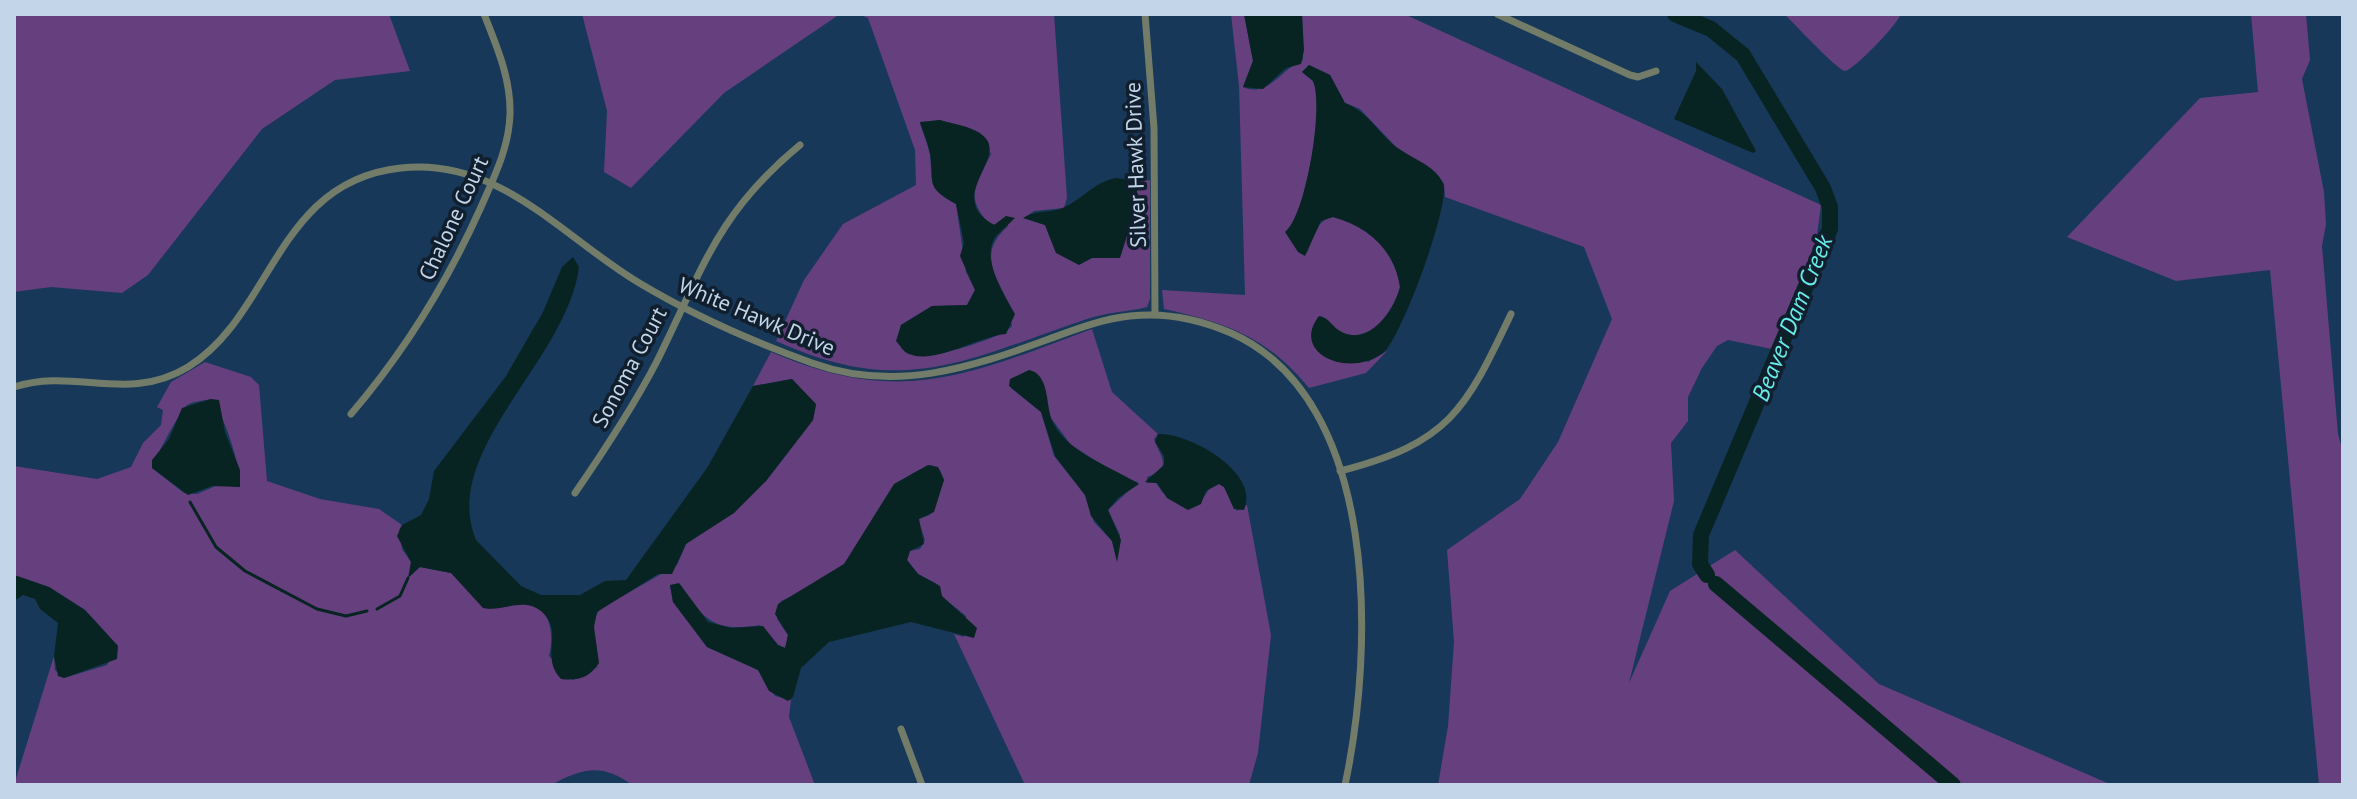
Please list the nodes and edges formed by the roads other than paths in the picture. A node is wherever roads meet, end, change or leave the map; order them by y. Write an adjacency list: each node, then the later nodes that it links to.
1 (484, 14): 6 (street, Chalone Court)
2 (1145, 14): 8 (street, Silver Hawk Drive)
3 (1497, 14): 4 (street)
4 (1656, 71)
5 (800, 145): 7 (street, Sonoma Court)
6 (491, 185): 7 (street, White Hawk Drive); 10 (street, White Hawk Drive); 11 (street, Chalone Court)
7 (683, 305): 8 (street, White Hawk Drive); 13 (street, Sonoma Court)
8 (1155, 314): 12 (street, White Hawk Drive)
9 (1511, 314): 12 (street)
10 (14, 387)
11 (351, 414)
12 (1340, 471): 16 (street, White Hawk Drive)
13 (575, 493)
14 (901, 729): 15 (street)
15 (922, 785)
16 (1345, 785)

